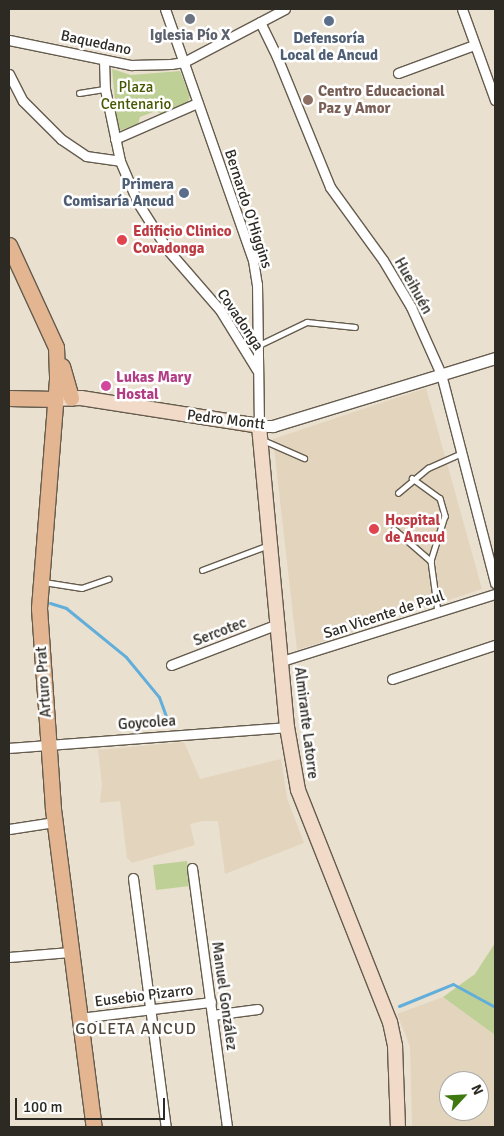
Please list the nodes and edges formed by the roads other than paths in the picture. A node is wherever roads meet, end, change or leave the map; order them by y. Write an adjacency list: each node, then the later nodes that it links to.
1 (165, 9): 8 (street, Bernardo O'Higgins)
2 (286, 9): 4 (street, Baquedano)
3 (462, 9): 6 (street)
4 (260, 22): 8 (street, Baquedano); 23 (street, Hueihuén)
5 (9, 40): 7 (street, Baquedano)
6 (474, 45): 9 (street); 13 (street)
7 (104, 61): 8 (street, Baquedano); 11 (street, Covadonga)
8 (184, 62): 14 (street, Bernardo O'Higgins)
9 (398, 73)
10 (9, 74): 16 (street)
11 (105, 89): 12 (lane); 15 (street, Covadonga)
12 (78, 93)
13 (495, 100)
14 (198, 103): 15 (street); 19 (street, Bernardo O'Higgins)
15 (115, 139): 16 (street, Covadonga)
16 (120, 161): 22 (street, Covadonga)
17 (9, 245): 20 (main road, Arturo Prat)
18 (355, 327): 19 (lane)
19 (259, 345): 22 (street, Bernardo O'Higgins)
20 (56, 347): 25 (main road); 26 (main road, Arturo Prat)
21 (495, 358): 23 (street, Pedro Montt)
22 (258, 370): 27 (street, Bernardo O'Higgins)
23 (441, 374): 27 (street, Pedro Montt); 28 (street, Hueihuén)
24 (9, 398): 26 (main road, Pedro Montt)
25 (71, 398): 26 (main road, Pedro Montt); 27 (main road, Pedro Montt)
26 (55, 399): 37 (main road, Arturo Prat)
27 (260, 432): 29 (lane); 33 (main road, Almirante Latorre)
28 (459, 454): 30 (lane); 38 (street, Hueihuén)
29 (304, 458)
30 (412, 478): 31 (lane); 34 (lane)
31 (398, 493)
32 (394, 529): 34 (lane)
33 (270, 545): 35 (lane); 41 (main road, Almirante Latorre)
34 (431, 561): 40 (lane)
35 (202, 570)
36 (108, 579): 37 (lane)
37 (40, 582): 47 (main road, Arturo Prat)
38 (495, 583)
39 (495, 594): 40 (street, San Vicente de Paul)
40 (438, 612): 43 (street, San Vicente de Paul)
41 (278, 624): 43 (main road, Almirante Latorre); 44 (street, Sercotec)
42 (495, 645): 45 (street)
43 (282, 661): 46 (main road, Almirante Latorre)
44 (171, 666)
45 (392, 679)
46 (287, 727): 47 (street, Goycolea); 63 (main road, Almirante Latorre)
47 (48, 744): 48 (street, Goycolea); 49 (main road, Arturo Prat)
48 (9, 748)
49 (54, 822): 50 (street); 53 (main road, Arturo Prat)
50 (9, 829)
51 (192, 868): 55 (street, Manuel González)
52 (132, 878): 56 (street)
53 (70, 952): 54 (street); 59 (main road, Arturo Prat)
54 (9, 958)
55 (211, 1002): 56 (street, Eusebio Pizarro); 58 (street, Manuel González)
56 (149, 1008): 59 (street, Eusebio Pizarro); 61 (street)
57 (258, 1010): 58 (street)
58 (212, 1015): 62 (street, Manuel González)
59 (80, 1018): 60 (main road, Arturo Prat)
60 (94, 1127)
61 (166, 1127)
62 (227, 1127)
63 (398, 1127)

